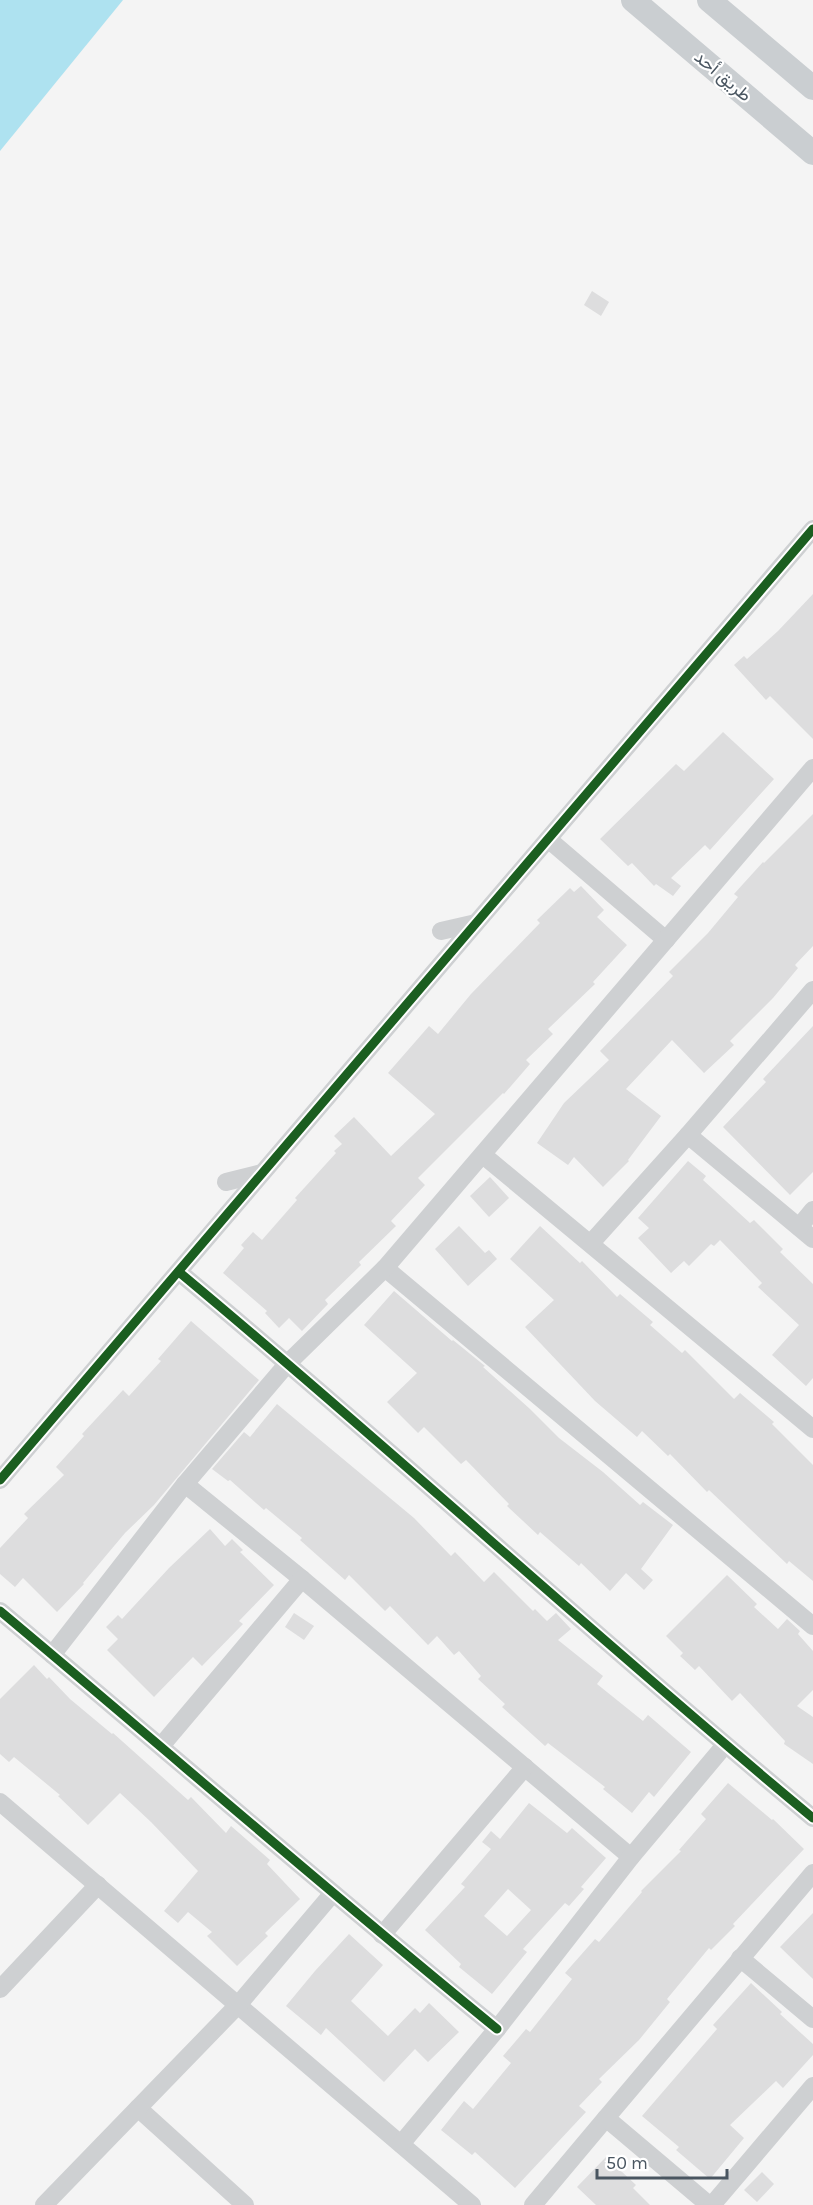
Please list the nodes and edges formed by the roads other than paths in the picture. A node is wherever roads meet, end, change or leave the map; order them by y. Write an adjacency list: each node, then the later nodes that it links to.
1 (633, 0): 4 (main road, طريق أحد)
2 (709, 0): 3 (main road)
3 (813, 88)
4 (813, 153)
5 (813, 529): 7 (street)
6 (813, 768): 10 (street)
7 (548, 839): 8 (street); 10 (street)
8 (476, 923): 9 (street); 14 (street)
9 (441, 931)
10 (666, 940): 13 (street)
11 (813, 990): 12 (street)
12 (688, 1135): 17 (street); 19 (street)
13 (483, 1155): 19 (street); 20 (street)
14 (262, 1173): 15 (street); 21 (street)
15 (226, 1182)
16 (813, 1210): 17 (street)
17 (799, 1227): 18 (street)
18 (813, 1239)
19 (591, 1243): 23 (street)
20 (385, 1268): 22 (street); 28 (street)
21 (179, 1272): 22 (street); 24 (street)
22 (288, 1363): 25 (street); 30 (street)
23 (813, 1429)
24 (0, 1480)
25 (185, 1484): 26 (street); 29 (street)
26 (302, 1579): 31 (street); 32 (street)
27 (0, 1611): 29 (street)
28 (813, 1626)
29 (52, 1655): 31 (street)
30 (725, 1745): 34 (street); 35 (street)
31 (161, 1746): 38 (street)
32 (525, 1767): 35 (street); 39 (street)
33 (0, 1802): 37 (street)
34 (813, 1818)
35 (631, 1857): 44 (street)
36 (813, 1873): 40 (street)
37 (98, 1885): 41 (street); 42 (street)
38 (333, 1893): 39 (street); 42 (street)
39 (382, 1935): 44 (street)
40 (740, 1958): 43 (street); 47 (street)
41 (0, 1989)
42 (238, 2005): 46 (street); 48 (street)
43 (813, 2019)
44 (497, 2029): 48 (street)
45 (813, 2086): 53 (street)
46 (138, 2108): 49 (street); 50 (street)
47 (606, 2118): 52 (street); 53 (street)
48 (400, 2144): 51 (street)
49 (241, 2204)
50 (44, 2205)
51 (472, 2205)
52 (533, 2205)
53 (710, 2205)

